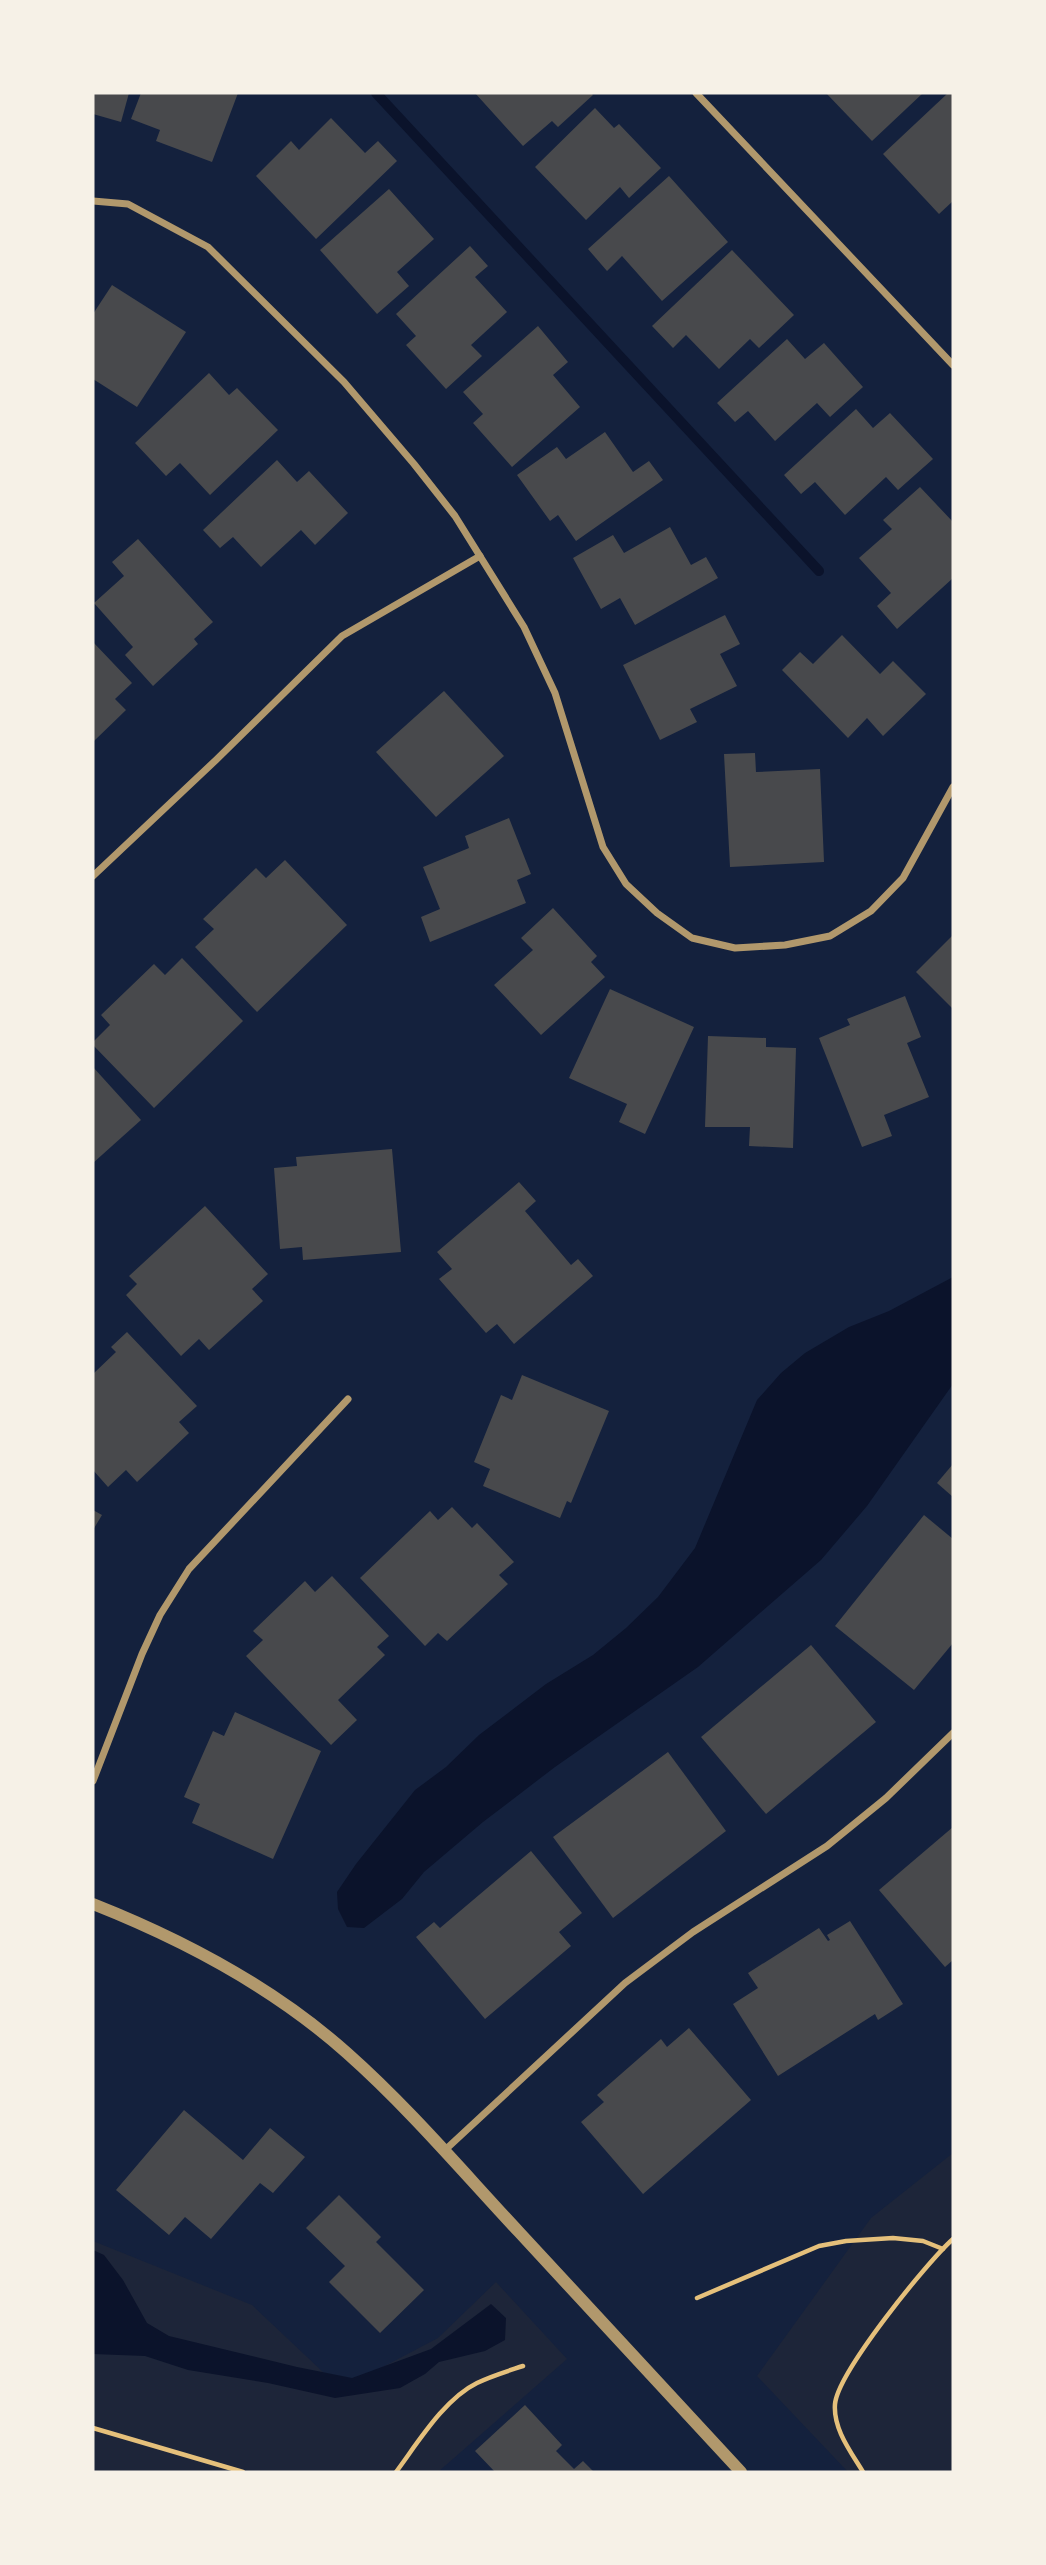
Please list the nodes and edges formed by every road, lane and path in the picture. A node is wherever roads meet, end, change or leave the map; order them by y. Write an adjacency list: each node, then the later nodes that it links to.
1 (696, 93): 3 (street)
2 (93, 201): 4 (street)
3 (953, 365)
4 (481, 556): 5 (street); 6 (street)
5 (953, 788)
6 (93, 876)
7 (348, 1399): 9 (street)
8 (953, 1733): 11 (street)
9 (93, 1781)
10 (93, 1905): 11 (street)
11 (443, 2151): 19 (street)
12 (953, 2239): 13 (path)
13 (943, 2249): 14 (path); 20 (path)
14 (697, 2298)
15 (523, 2366): 18 (path)
16 (93, 2428): 17 (path)
17 (243, 2472)
18 (396, 2472)
19 (741, 2472)
20 (863, 2472)

